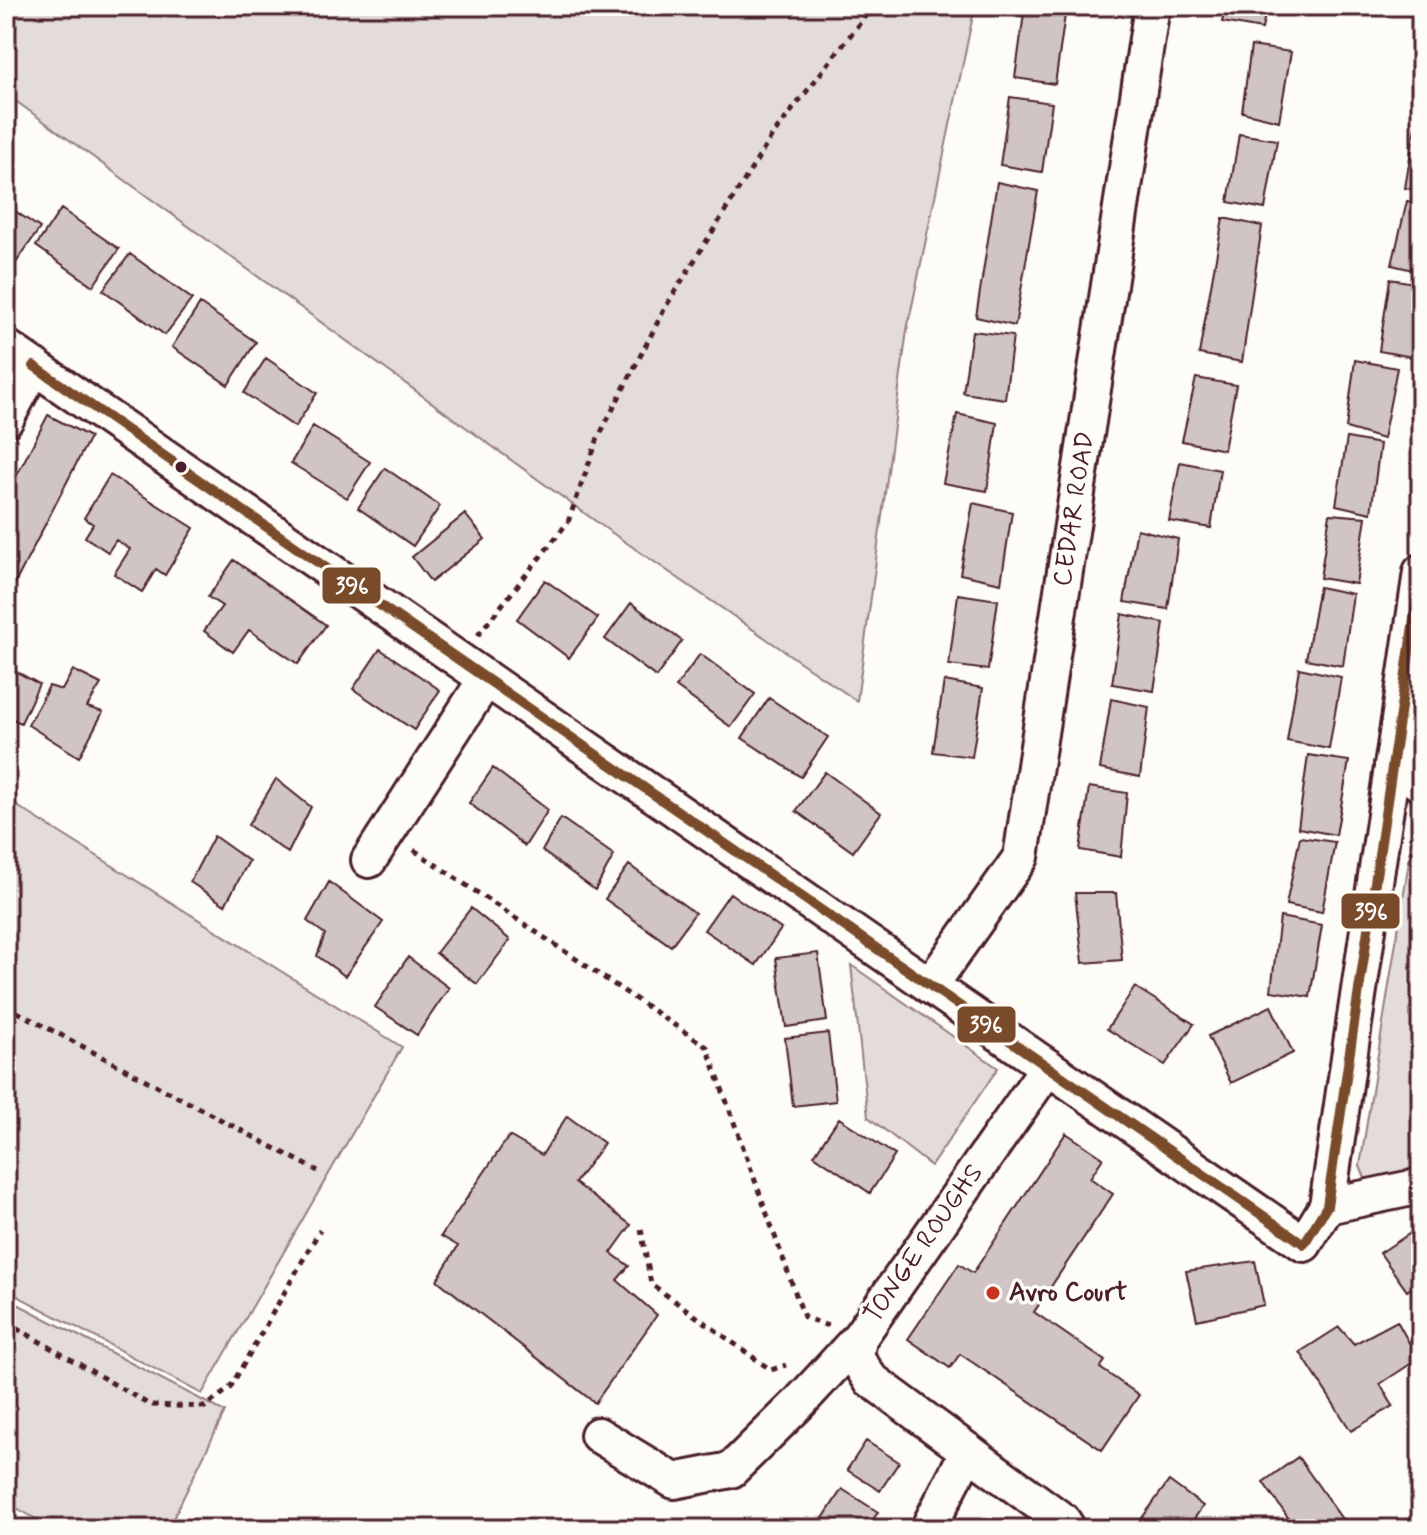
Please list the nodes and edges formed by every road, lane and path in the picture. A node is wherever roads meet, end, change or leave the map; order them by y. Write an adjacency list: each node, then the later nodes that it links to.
1 (873, 6): 6 (path)
2 (1152, 6): 12 (street, CEDAR ROAD)
3 (20, 356): 4 (street); 6 (street)
4 (6, 419)
5 (1421, 572): 8 (street)
6 (458, 660): 7 (street)
7 (486, 679): 10 (street); 12 (street)
8 (1392, 765): 9 (street); 17 (street)
9 (1421, 784)
10 (387, 832): 11 (street); 21 (path)
11 (369, 860)
12 (930, 986): 14 (street)
13 (6, 1006): 15 (path)
14 (1048, 1067): 17 (street); 21 (street, TONGE ROUGHS)
15 (318, 1171)
16 (1421, 1186): 17 (street)
17 (1327, 1206)
18 (641, 1229): 22 (path)
19 (320, 1230): 20 (path)
20 (6, 1322)
21 (859, 1338): 23 (street); 24 (street, TONGE ROUGHS)
22 (801, 1360)
23 (598, 1435)
24 (968, 1451): 25 (street); 26 (street, TONGE ROUGHS)
25 (928, 1529)
26 (1068, 1529)

